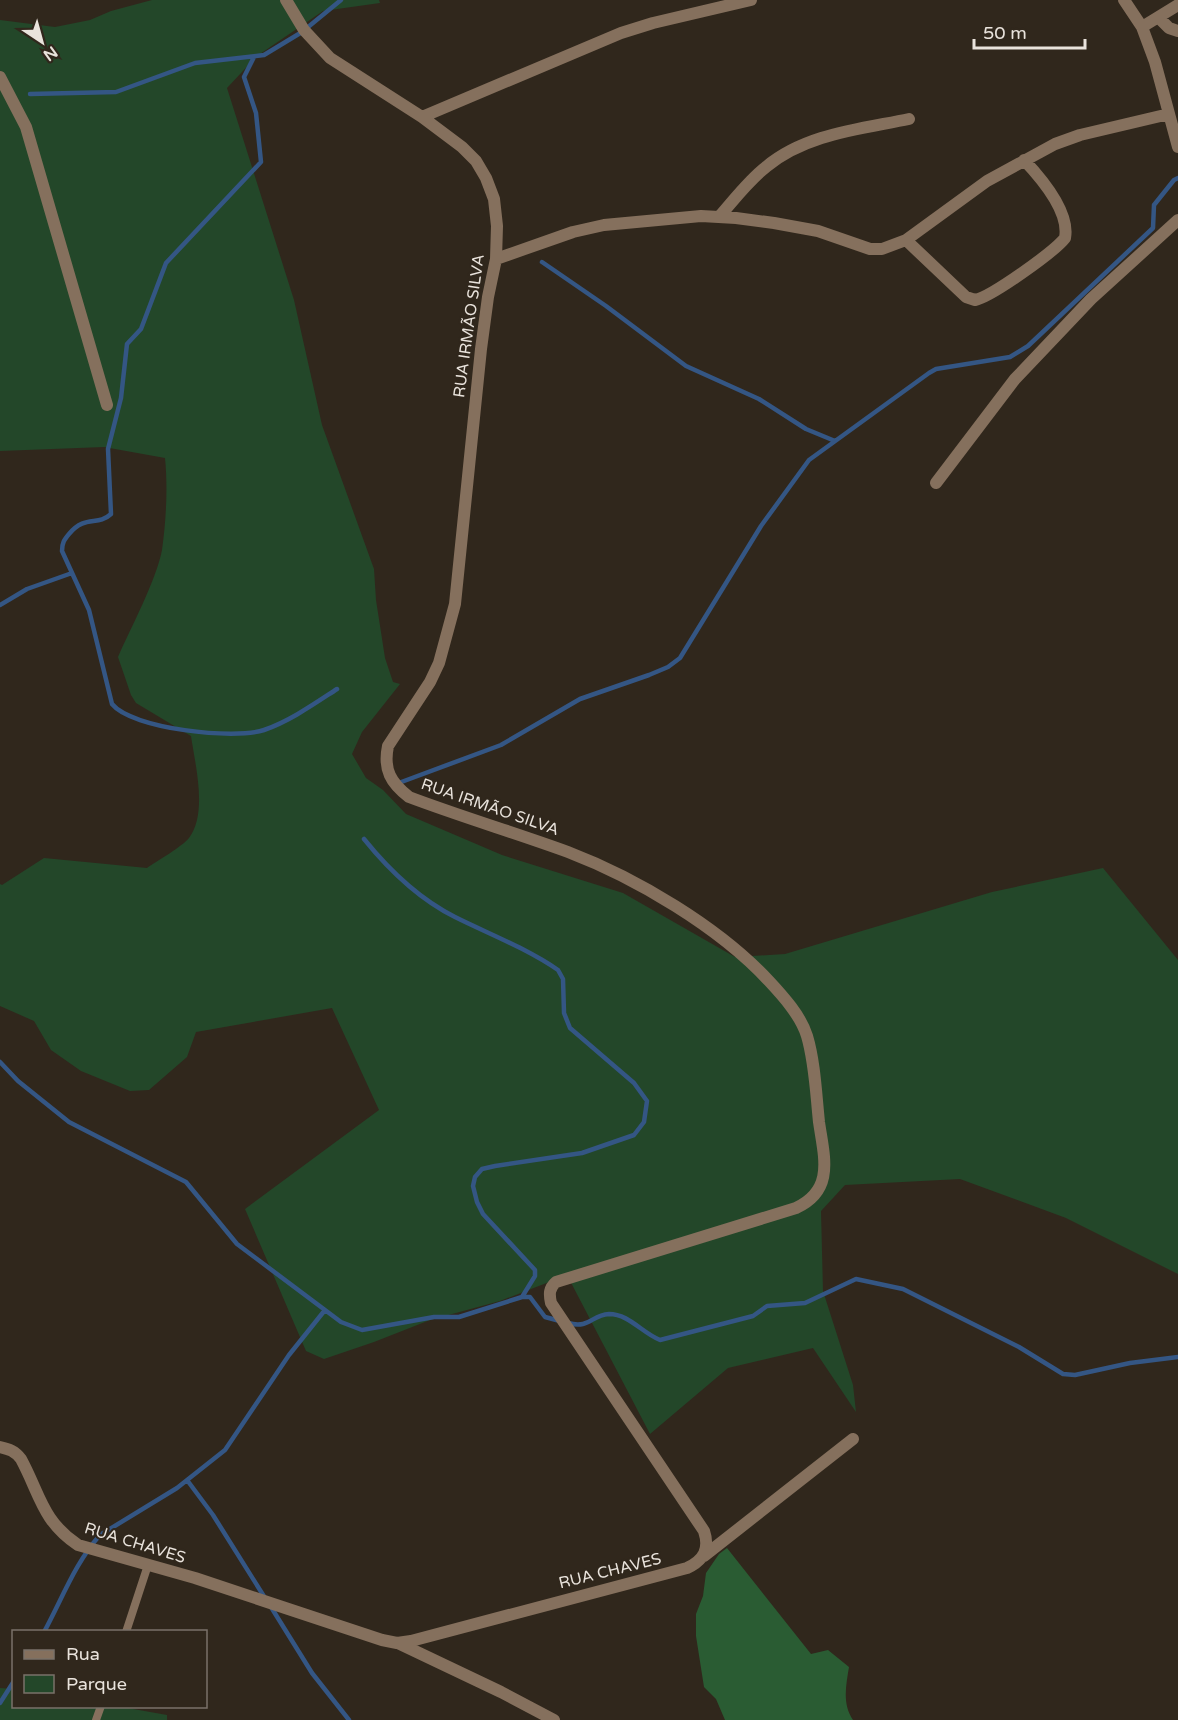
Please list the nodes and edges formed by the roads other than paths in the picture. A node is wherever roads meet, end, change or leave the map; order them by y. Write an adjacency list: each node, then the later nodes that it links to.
1 (286, 0): 10 (street, RUA IRMÃO SILVA)
2 (751, 0): 10 (street)
3 (1124, 0): 6 (street)
4 (1178, 5): 5 (street)
5 (1159, 18): 6 (street); 7 (street)
6 (1142, 27): 9 (street)
7 (1178, 31)
8 (0, 77): 18 (street)
9 (1169, 114): 12 (street); 13 (street)
10 (422, 117): 17 (street, RUA IRMÃO SILVA)
11 (909, 119): 14 (street)
12 (1178, 147)
13 (1024, 160): 16 (street); 16 (street)
14 (718, 217): 16 (street); 17 (street)
15 (1178, 220): 19 (street)
16 (906, 240)
17 (496, 259): 22 (street, RUA IRMÃO SILVA)
18 (107, 405)
19 (936, 483)
20 (853, 1439): 22 (street, RUA CHAVES)
21 (0, 1447): 23 (street, RUA CHAVES)
22 (704, 1556): 25 (street, RUA CHAVES)
23 (148, 1565): 24 (lane); 25 (street, RUA CHAVES)
24 (127, 1630)
25 (397, 1643): 26 (street)
26 (554, 1720)

